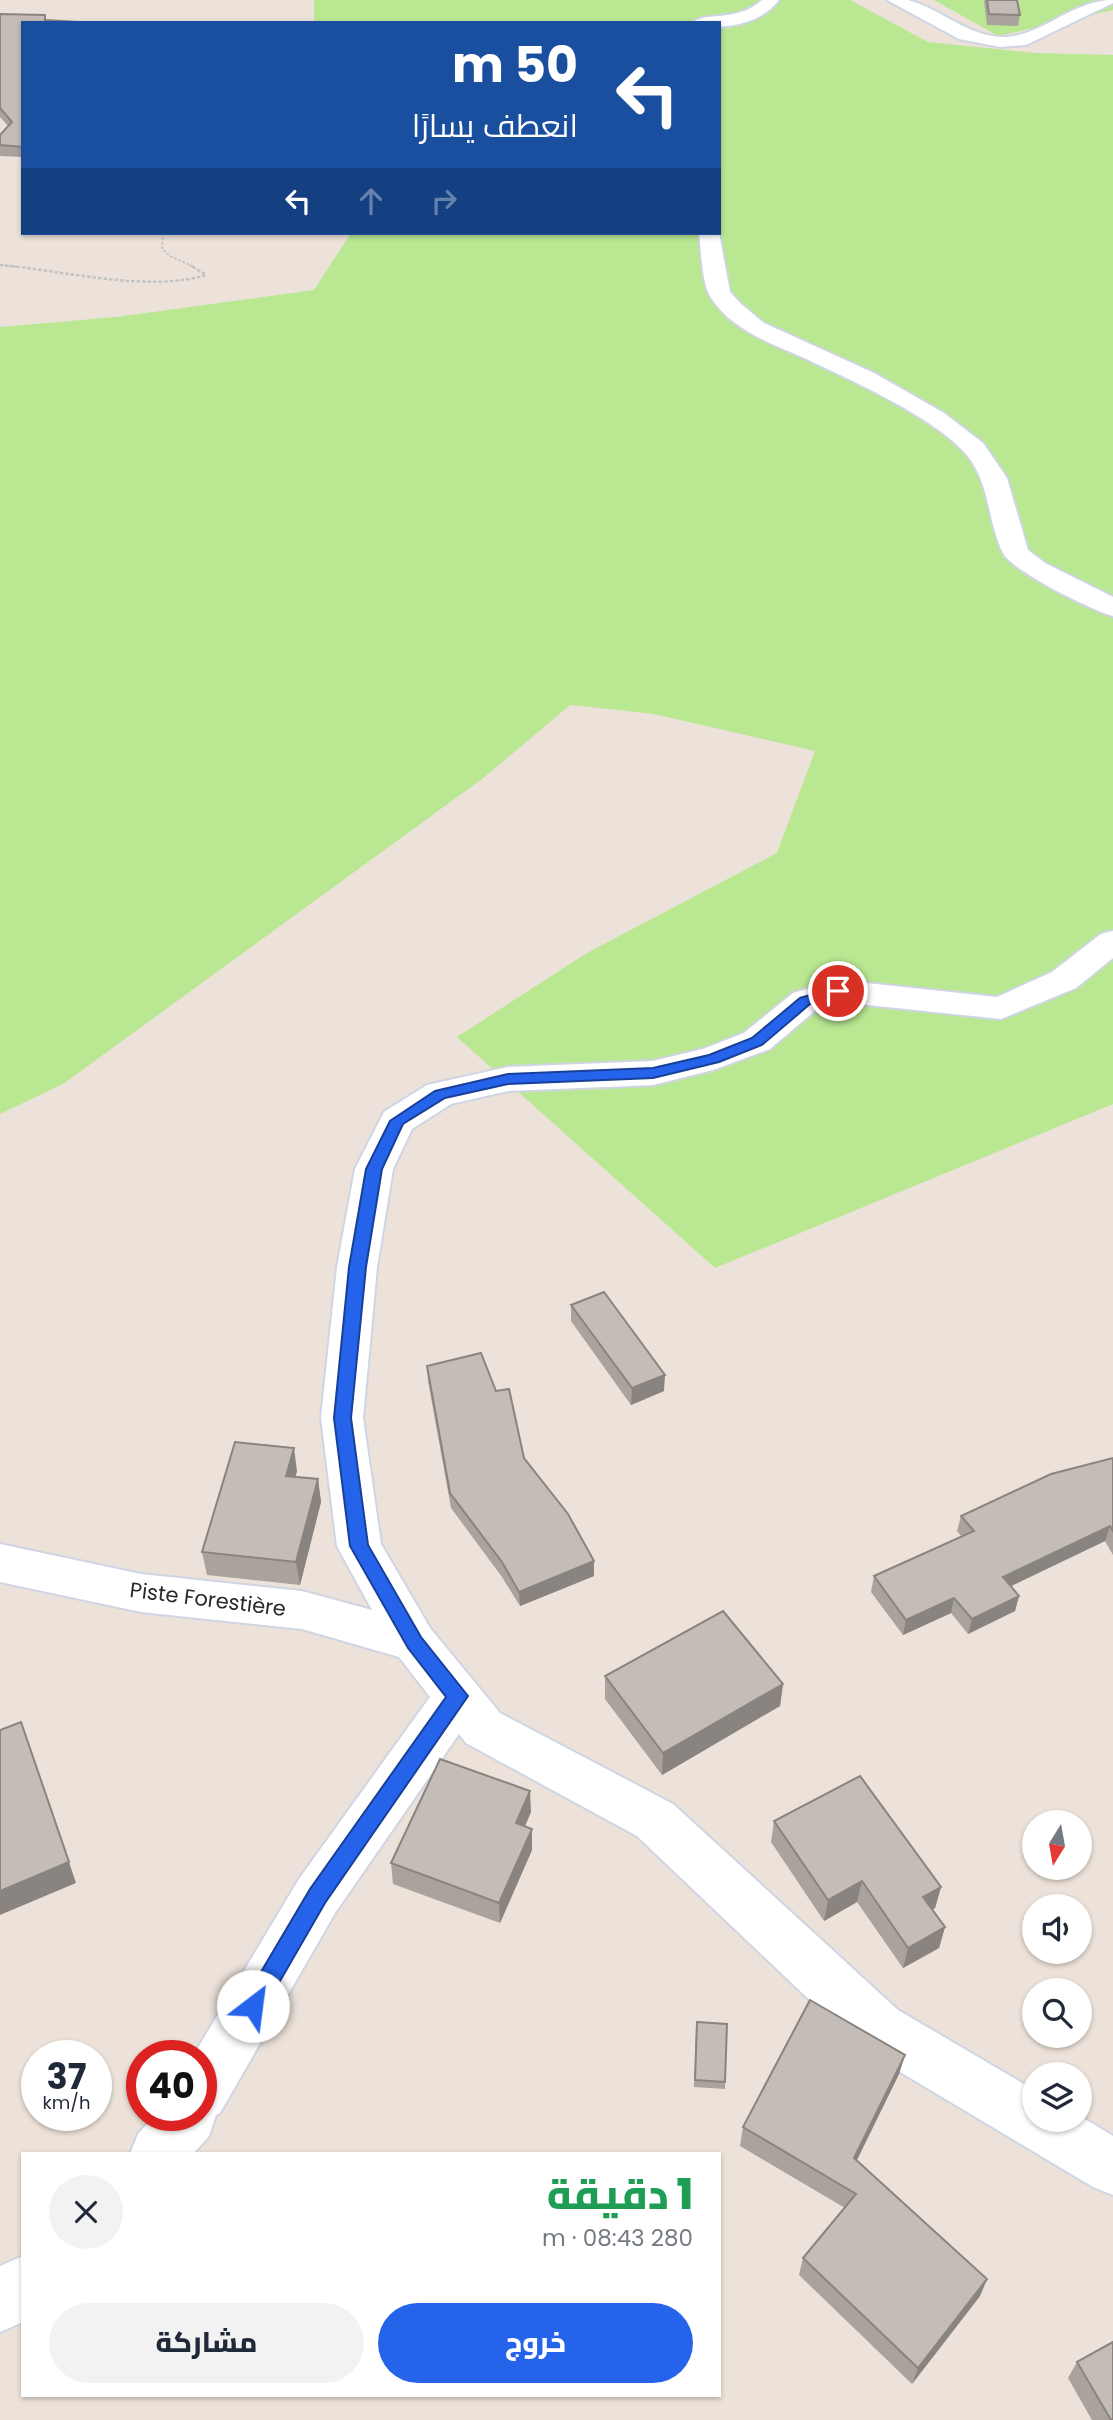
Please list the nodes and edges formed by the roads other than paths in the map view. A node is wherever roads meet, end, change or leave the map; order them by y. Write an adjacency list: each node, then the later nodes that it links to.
1 (771, 0): 4 (street)
2 (895, 0): 3 (street)
3 (1107, 0)
4 (721, 21)
5 (709, 235): 6 (street)
6 (1113, 608)
7 (1113, 941): 9 (street)
8 (0, 1563): 9 (street, Piste Forestière)
9 (414, 1642): 10 (street)
10 (458, 1696): 11 (street); 14 (street)
11 (217, 2067)
12 (177, 2131): 13 (street)
13 (160, 2152)
14 (1113, 2167)
15 (21, 2287): 16 (street)
16 (0, 2303)

